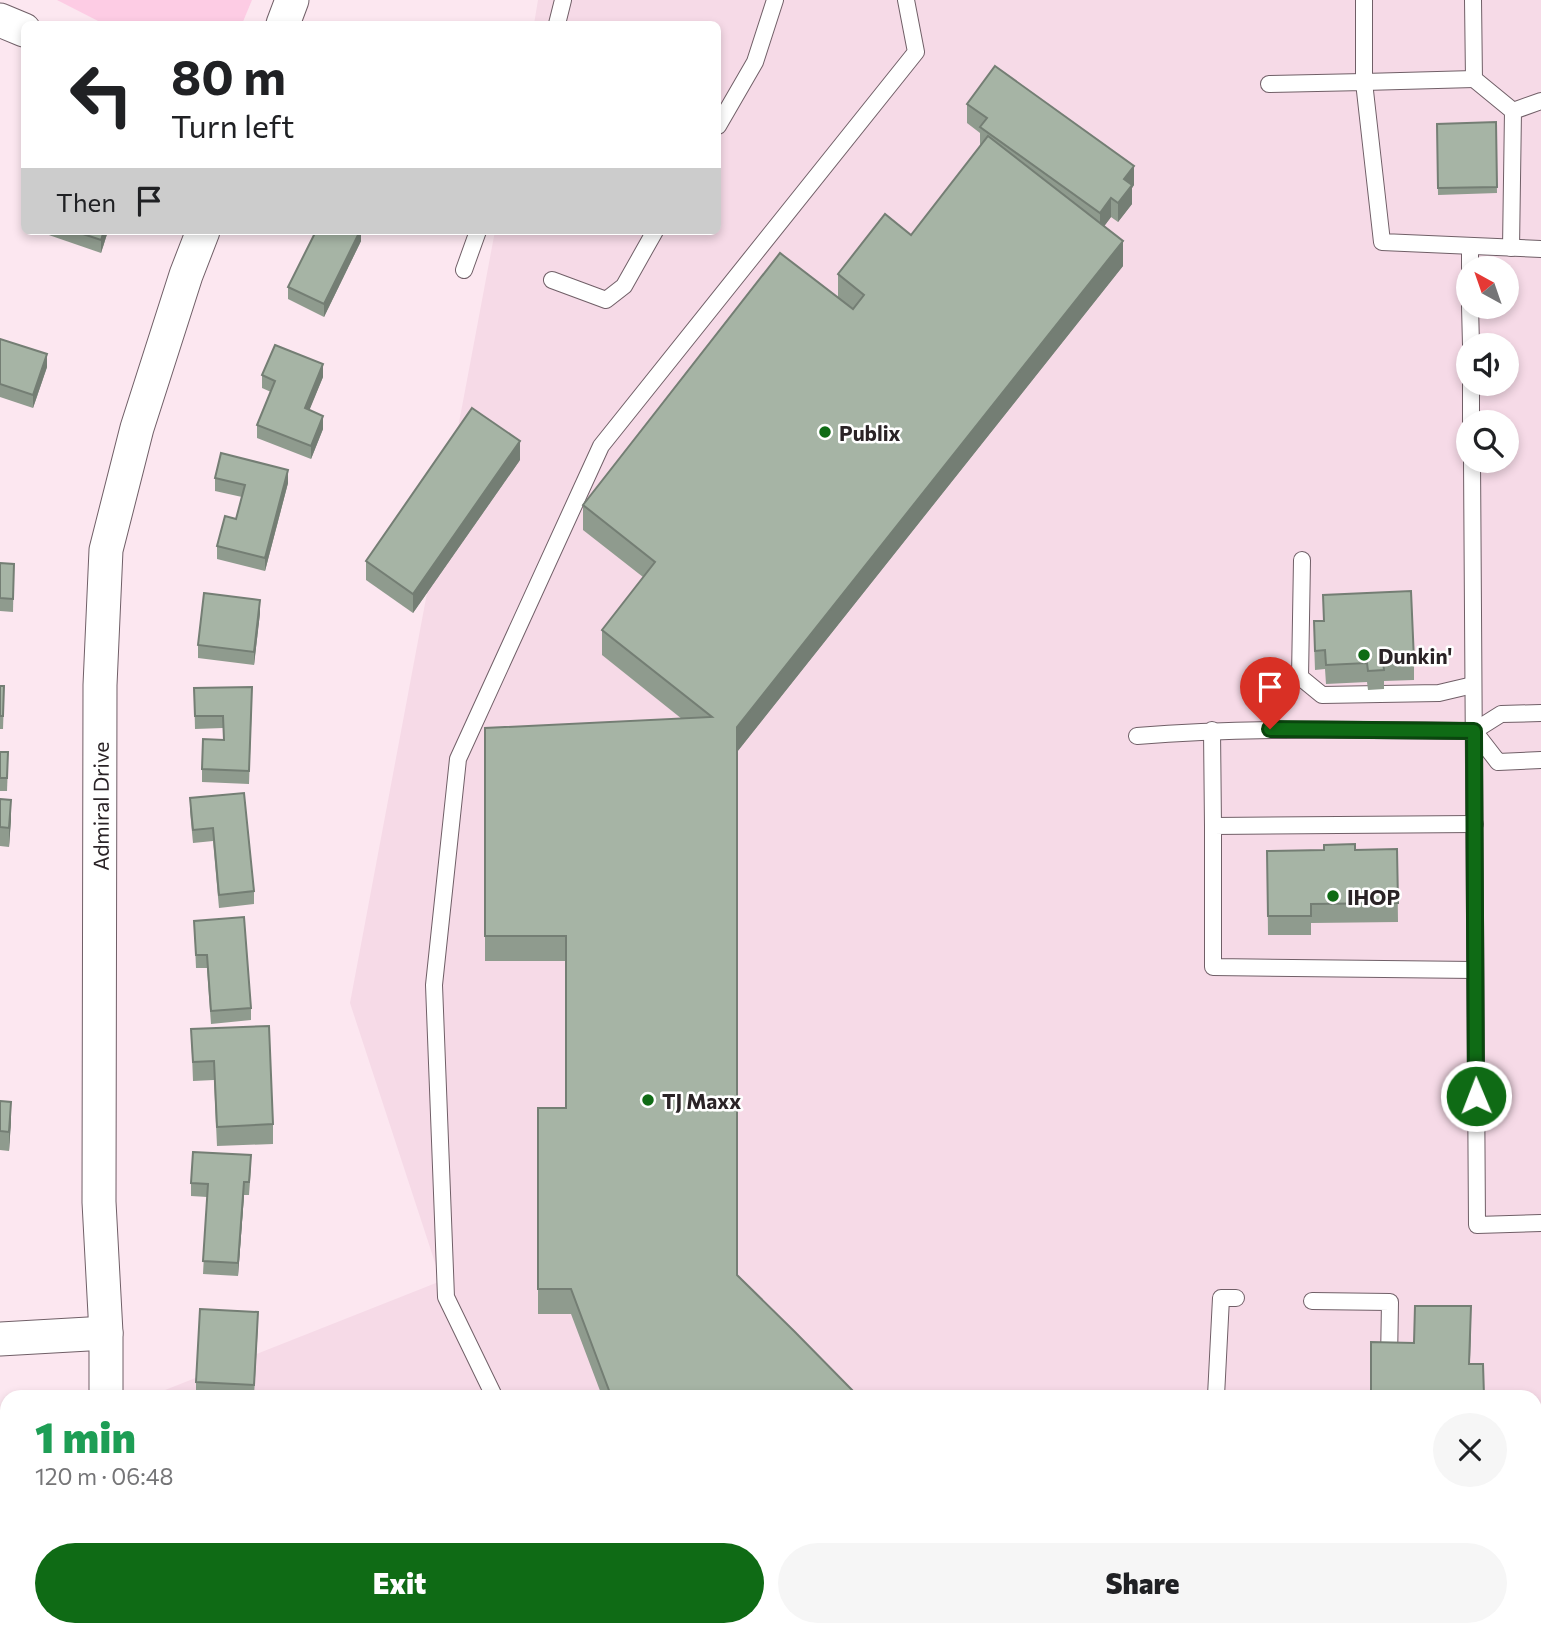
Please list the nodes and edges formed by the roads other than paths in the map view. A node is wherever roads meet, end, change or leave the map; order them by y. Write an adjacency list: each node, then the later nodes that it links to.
1 (292, 0): 8 (street)
2 (563, 0): 9 (lane)
3 (775, 0): 16 (lane)
4 (906, 0): 44 (lane)
5 (1364, 0): 12 (lane)
6 (1473, 0): 11 (lane)
7 (0, 20): 10 (street)
8 (284, 21)
9 (557, 21)
10 (21, 29)
11 (1474, 79): 12 (lane); 15 (lane)
12 (1364, 82): 13 (lane); 20 (lane)
13 (1269, 84)
14 (1541, 101): 15 (lane)
15 (1513, 111): 21 (lane)
16 (721, 122)
17 (201, 235): 40 (street, Admiral Drive)
18 (477, 235): 24 (lane)
19 (653, 235): 25 (lane)
20 (1470, 247): 21 (lane); 23 (lane)
21 (1511, 248): 22 (lane)
22 (1541, 248)
23 (1470, 256)
24 (464, 270)
25 (552, 280)
26 (1472, 473): 28 (lane)
27 (1302, 560): 28 (lane)
28 (1473, 685): 31 (lane)
29 (1541, 713): 31 (lane)
30 (1212, 730): 31 (lane); 32 (lane); 35 (lane)
31 (1474, 731): 33 (lane); 34 (lane)
32 (1138, 736)
33 (1541, 760)
34 (1475, 824): 35 (lane); 36 (lane)
35 (1213, 826): 36 (lane)
36 (1475, 970): 37 (lane)
37 (1541, 1223)
38 (1236, 1298): 45 (lane)
39 (1312, 1301): 42 (lane)
40 (106, 1333): 41 (street); 43 (street, Admiral Drive)
41 (0, 1339)
42 (1389, 1367)
43 (106, 1390)
44 (491, 1390)
45 (1216, 1390)

